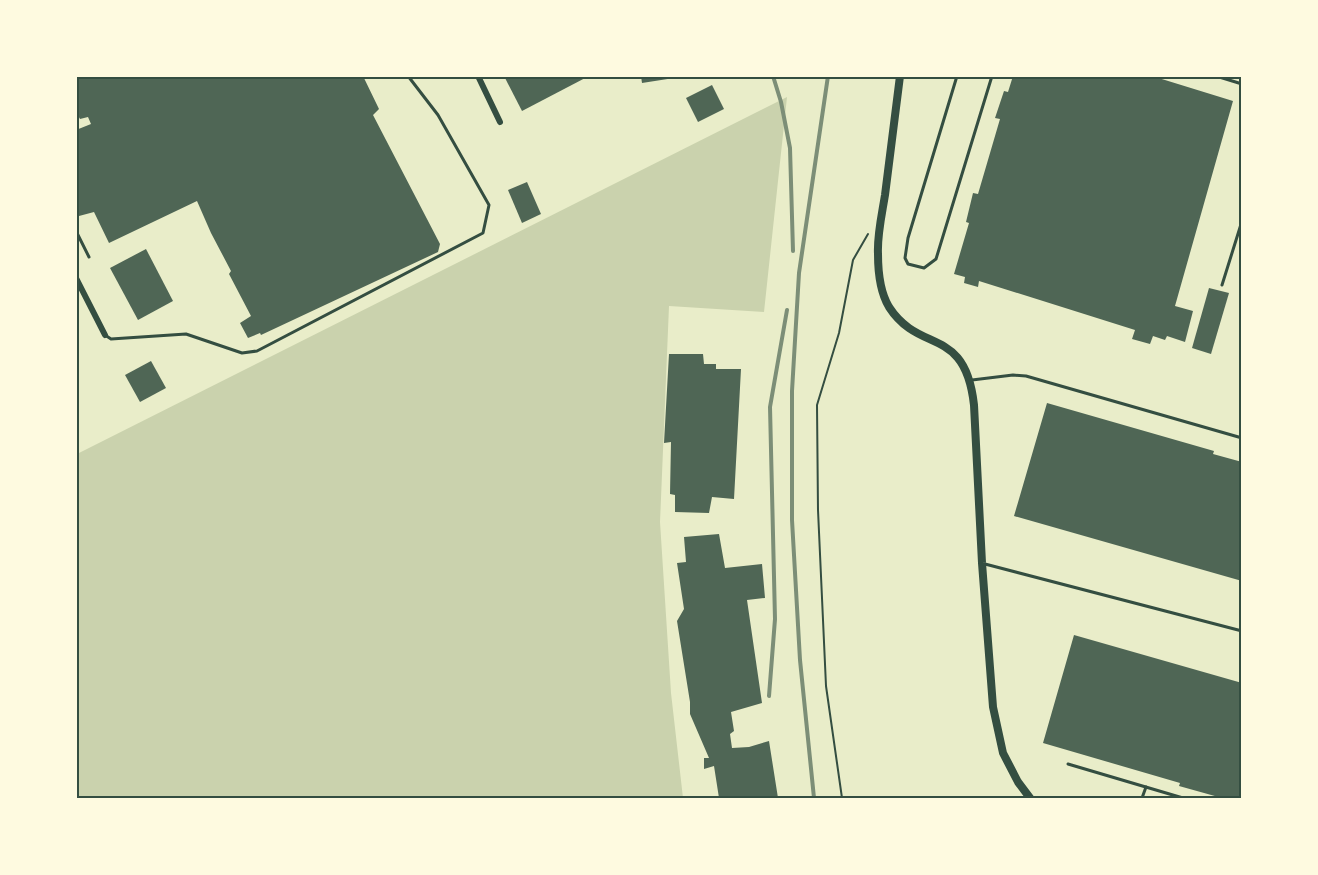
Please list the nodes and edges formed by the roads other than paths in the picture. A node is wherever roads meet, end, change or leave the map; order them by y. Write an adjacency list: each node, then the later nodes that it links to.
1 (408, 76): 14 (lane)
2 (478, 76): 8 (street)
3 (900, 76): 15 (street)
4 (957, 76): 5 (lane)
5 (992, 76)
6 (1216, 76): 7 (lane)
7 (1242, 84)
8 (500, 122)
9 (1242, 221): 13 (lane)
10 (76, 231): 11 (lane)
11 (89, 258)
12 (77, 279): 14 (street)
13 (1222, 285)
14 (105, 334)
15 (970, 380): 16 (lane); 17 (street)
16 (1242, 438)
17 (982, 563): 18 (lane); 21 (street)
18 (1242, 631)
19 (1068, 764): 20 (lane)
20 (1146, 787): 22 (lane); 23 (lane)
21 (1030, 798)
22 (1142, 798)
23 (1183, 798)

